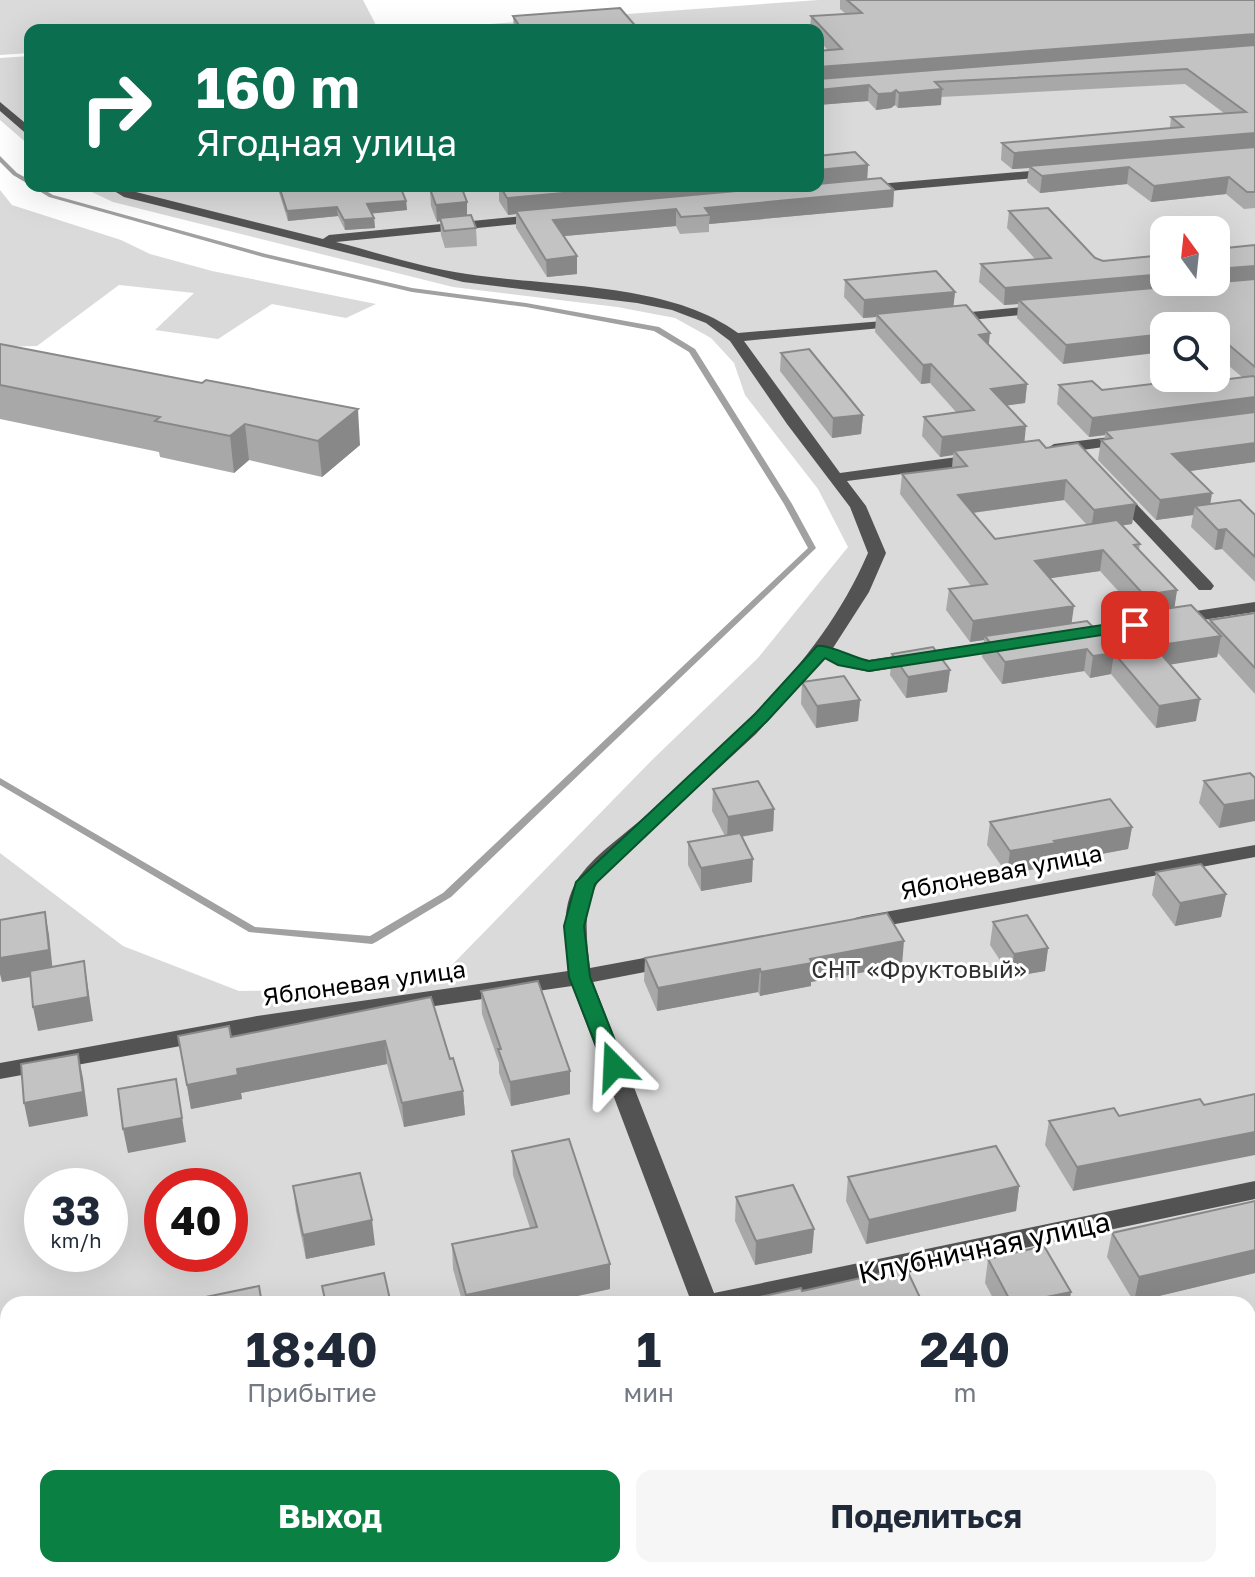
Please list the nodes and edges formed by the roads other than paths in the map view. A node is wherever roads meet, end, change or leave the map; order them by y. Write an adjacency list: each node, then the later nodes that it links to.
1 (0, 105): 2 (street)
2 (24, 127)
3 (1068, 172): 4 (street)
4 (850, 190)
5 (124, 192): 7 (street)
6 (551, 218): 7 (street)
7 (313, 240): 11 (street)
8 (1066, 307): 9 (street)
9 (940, 319)
10 (924, 320): 11 (street)
11 (735, 338): 15 (street)
12 (1149, 437): 13 (street)
13 (1042, 451)
14 (994, 457): 15 (street)
15 (836, 478): 21 (street)
16 (1106, 482): 17 (street)
17 (1205, 586)
18 (1255, 607): 19 (street)
19 (1151, 623)
20 (1026, 642): 21 (street)
21 (823, 650): 25 (street)
22 (1255, 851): 23 (street, Яблоневая улица)
23 (843, 927)
24 (688, 956): 25 (street, Яблоневая улица)
25 (580, 977): 26 (street, Яблоневая улица); 28 (street)
26 (0, 1071)
27 (1255, 1190): 29 (street, Клубничная улица)
28 (702, 1296)
29 (750, 1296)

